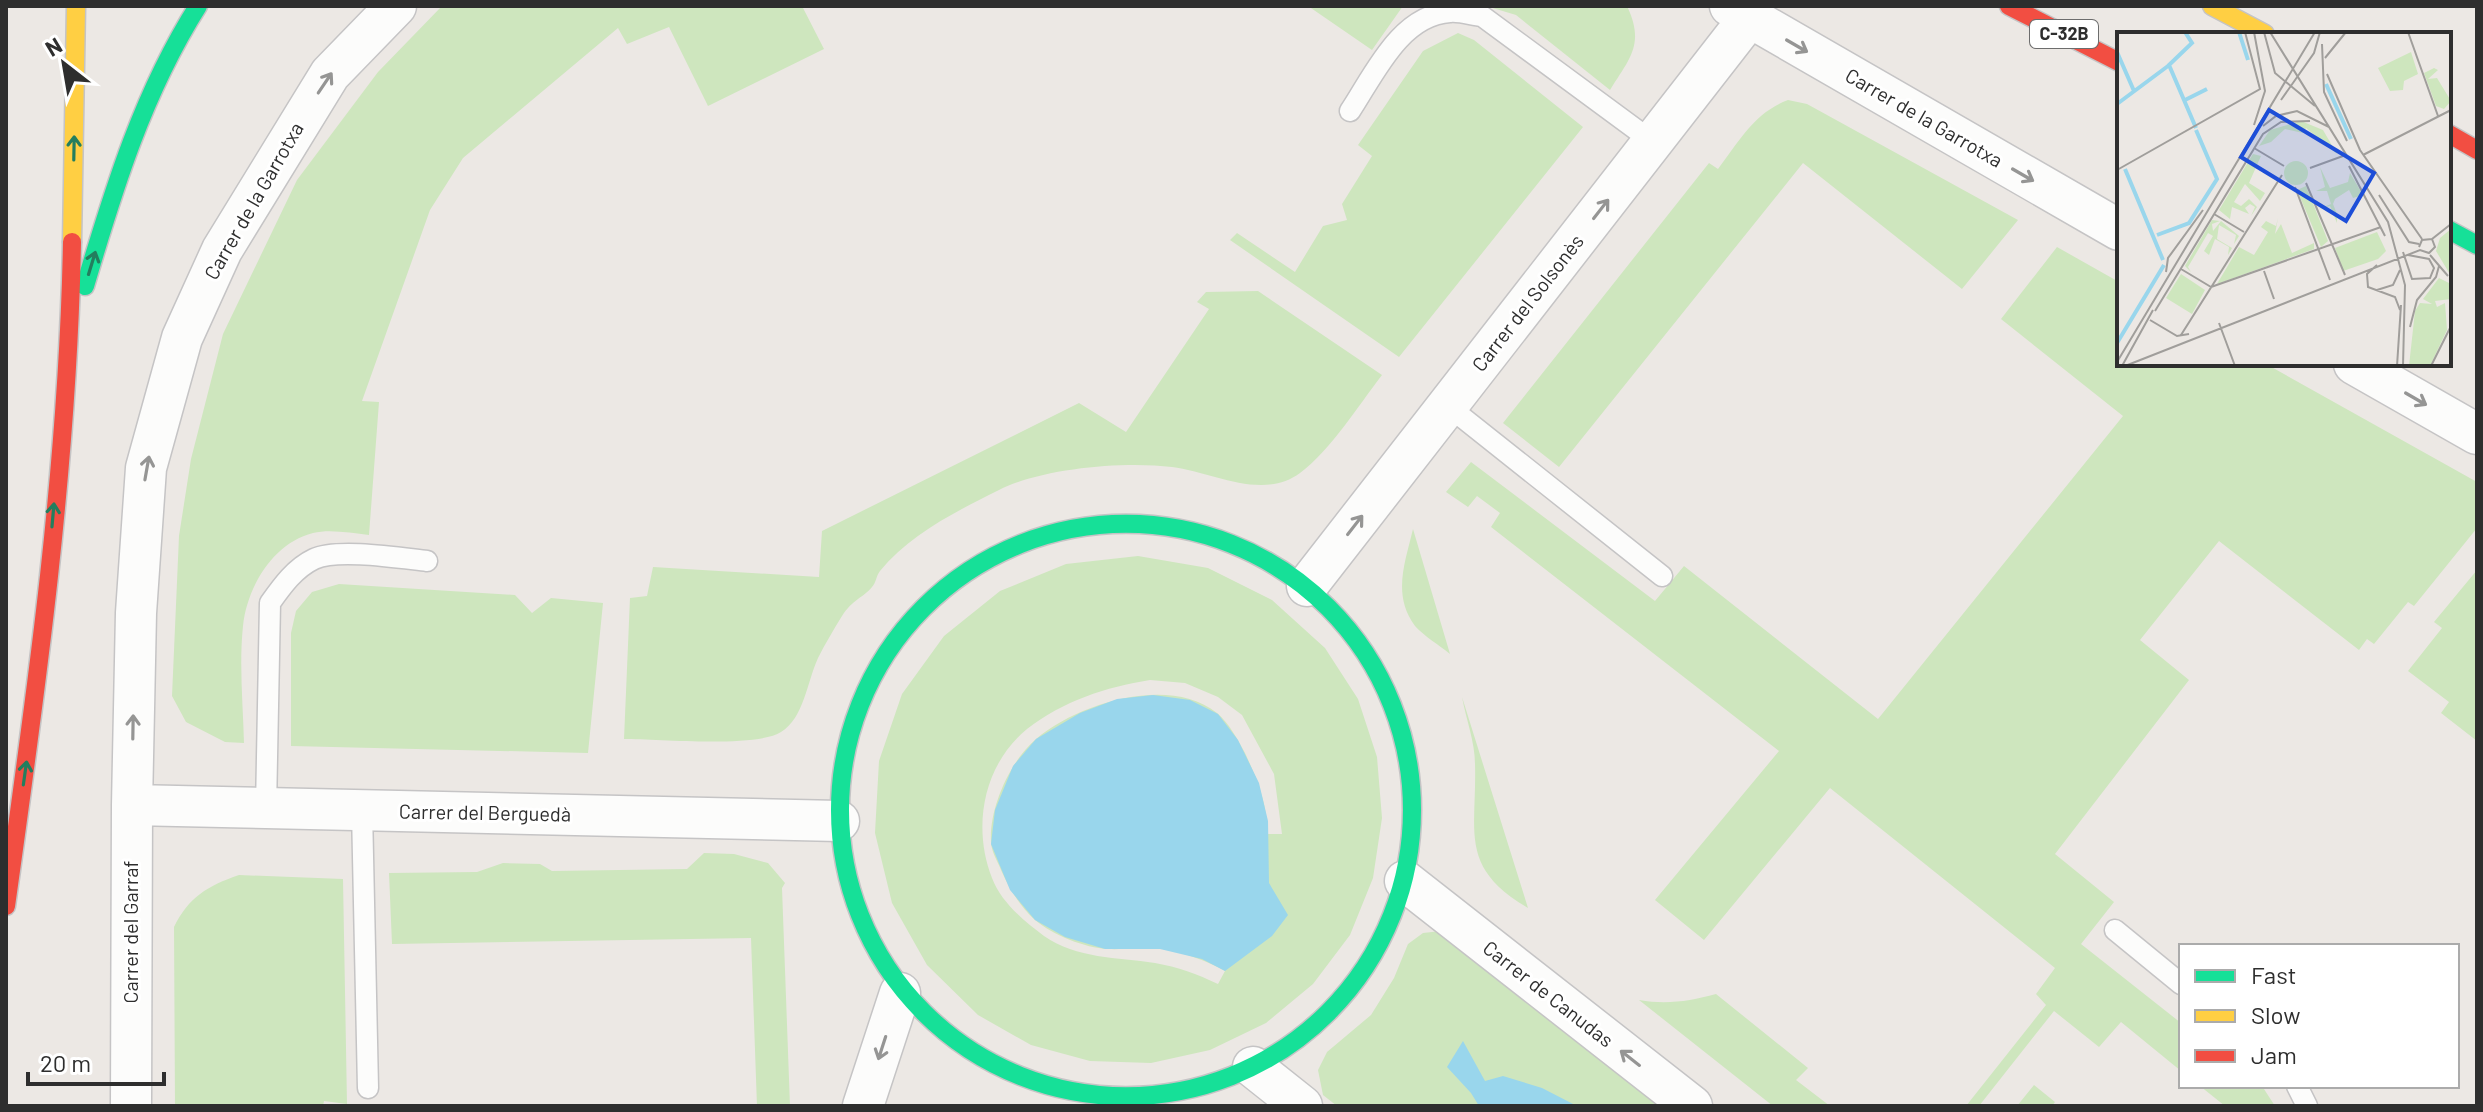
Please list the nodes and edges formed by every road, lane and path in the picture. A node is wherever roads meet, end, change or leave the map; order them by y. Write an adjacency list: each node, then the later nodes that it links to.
1 (76, 6): 16 (main road, one-way to 1)
2 (198, 6): 16 (main road, one-way to 2)
3 (396, 6): 23 (street, Carrer de la Garrotxa, one-way to 3)
4 (2009, 6): 8 (main road, C-32B)
5 (2212, 6): 7 (main road)
6 (1739, 12): 11 (street, Carrer del Solsonès); 13 (street, Carrer de la Garrotxa, one-way to 13)
7 (2261, 32)
8 (2117, 61)
9 (1350, 111): 11 (lane)
10 (2451, 135): 12 (main road)
11 (1653, 142): 18 (street, Carrer del Solsonès, one-way to 11)
12 (2477, 150)
13 (2117, 229)
14 (2451, 231): 15 (main road)
15 (2477, 245)
16 (70, 338): 28 (main road, one-way to 16)
17 (2358, 366): 19 (street, one-way to 19)
18 (1448, 406): 21 (lane); 22 (street, Carrer del Solsonès, one-way to 18)
19 (2477, 434)
20 (427, 561): 24 (lane)
21 (1662, 576)
22 (1307, 586): 26 (main road); 27 (main road)
23 (132, 805): 24 (street, Carrer del Berguedà); 35 (street, Carrer del Garraf)
24 (266, 809): 25 (street, Carrer del Berguedà)
25 (362, 810): 26 (street, Carrer del Berguedà); 33 (lane)
26 (839, 821): 31 (main road)
27 (1405, 881): 32 (main road); 38 (street, Carrer de Canudas, one-way to 27)
28 (6, 906)
29 (2115, 930): 30 (lane)
30 (2179, 982)
31 (900, 993): 32 (main road); 36 (street, one-way to 36)
32 (1253, 1067): 37 (street)
33 (368, 1088)
34 (2298, 1088): 39 (lane)
35 (131, 1106)
36 (863, 1106)
37 (1302, 1106)
38 (1692, 1106)
39 (2307, 1106)

